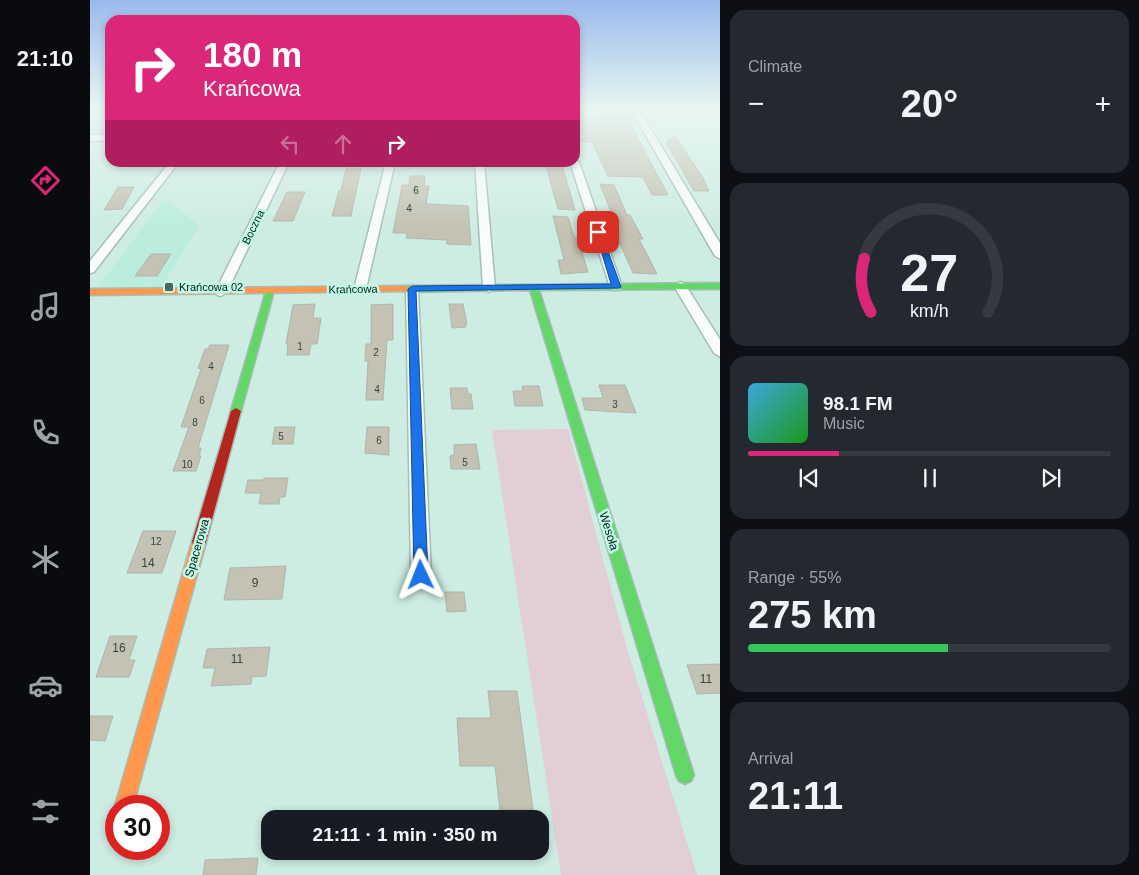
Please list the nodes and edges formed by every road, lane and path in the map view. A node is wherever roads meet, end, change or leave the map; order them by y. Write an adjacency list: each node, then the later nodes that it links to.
1 (658, 149): 7 (street)
2 (171, 167): 8 (street)
3 (283, 167): 18 (street, Boczna)
4 (390, 167): 14 (street)
5 (479, 167): 12 (street)
6 (576, 167): 11 (street)
7 (720, 256)
8 (90, 269)
9 (680, 286): 10 (street, Krańcowa); 11 (street, Krańcowa); 19 (street)
10 (720, 286)
11 (616, 287): 13 (street, Krańcowa)
12 (488, 288): 13 (street, Krańcowa); 15 (street, Krańcowa)
13 (534, 288): 21 (street, Wesoła)
14 (360, 289): 15 (street, Krańcowa); 16 (street, Krańcowa)
15 (412, 289): 20 (street)
16 (270, 290): 18 (street, Krańcowa); 22 (street, Spacerowa)
17 (90, 292): 18 (street, Krańcowa)
18 (221, 292)
19 (720, 352)
20 (421, 575)
21 (685, 775)
22 (127, 795)

